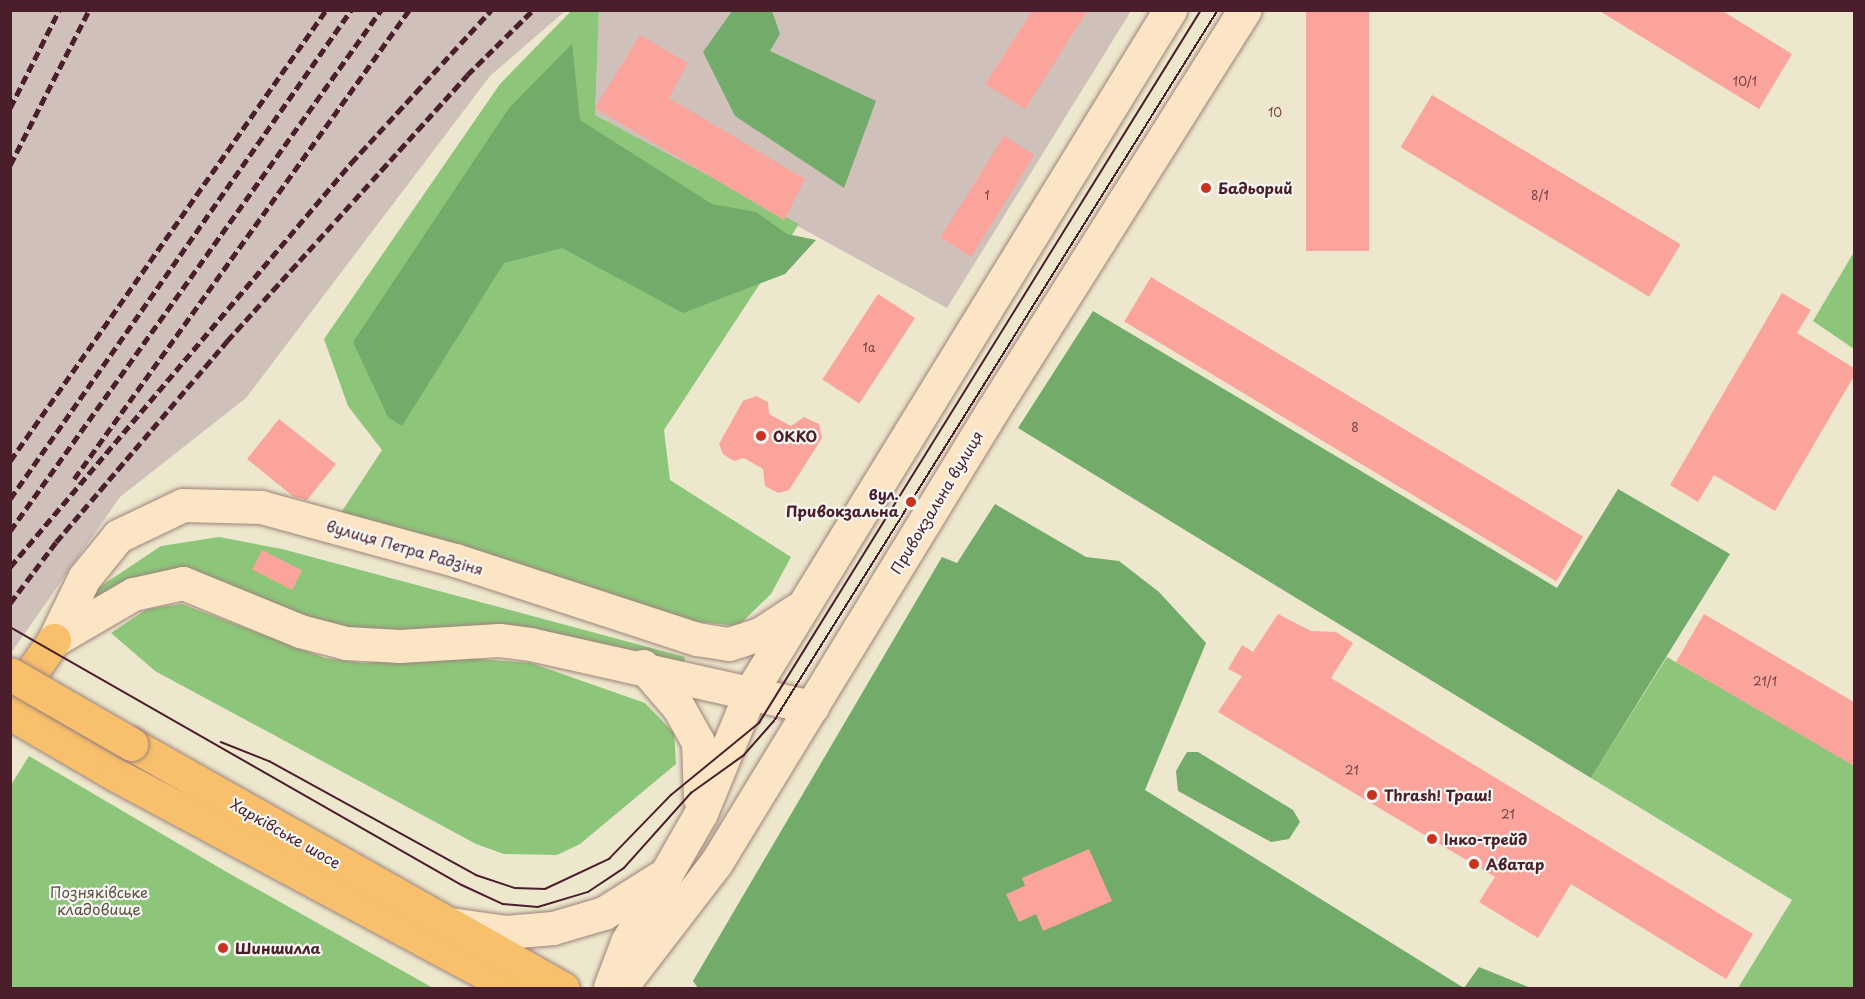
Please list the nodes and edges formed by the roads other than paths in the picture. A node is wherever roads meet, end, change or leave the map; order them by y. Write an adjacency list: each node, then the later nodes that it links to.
1 (1170, 10): 3 (main road)
2 (1245, 10): 9 (main road, Привокзальна вулиця)
3 (804, 605): 4 (main road, вулиця Петра Радзіня); 7 (main road)
4 (54, 640): 5 (main road, вулиця Петра Радзіня); 8 (main road, вулиця Петра Радзіня)
5 (643, 666): 7 (main road, вулиця Петра Радзіня); 11 (main road)
6 (10, 674): 13 (main road, Харківське шосе, bridge)
7 (751, 691): 9 (main road, вулиця Петра Радзіня); 11 (main road)
8 (10, 703)
9 (812, 707): 17 (main road, Привокзальна вулиця)
10 (10, 713): 14 (main road, Харківське шосе)
11 (701, 813): 12 (main road)
12 (663, 876): 13 (main road); 16 (main road)
13 (441, 922): 15 (main road, Харківське шосе)
14 (514, 988)
15 (563, 988)
16 (610, 988)
17 (620, 988)

